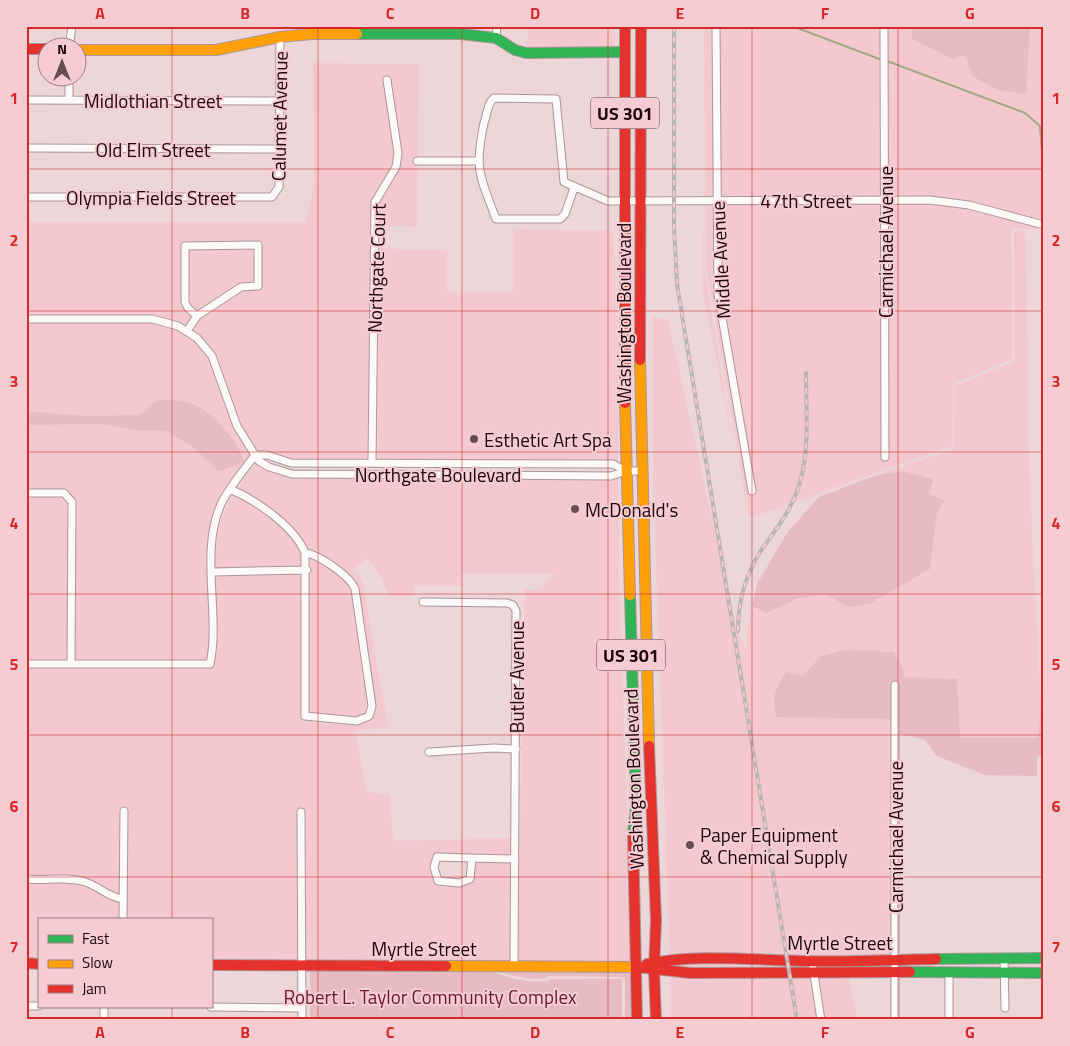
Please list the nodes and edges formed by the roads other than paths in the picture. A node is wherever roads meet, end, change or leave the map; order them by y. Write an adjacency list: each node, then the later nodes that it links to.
1 (496, 26): 7 (street)
2 (625, 26): 9 (main road, Washington Boulevard / US 301)
3 (641, 26): 15 (main road, Washington Boulevard / US 301)
4 (716, 26): 26 (street, Middle Avenue)
5 (884, 26): 23 (street, Carmichael Avenue)
6 (280, 37): 7 (main road); 8 (main road); 14 (street, Calumet Avenue)
7 (496, 38): 9 (main road)
8 (88, 50)
9 (625, 52): 15 (main road); 24 (main road, Washington Boulevard / US 301)
10 (386, 80): 33 (street, Northgate Court)
11 (69, 88): 13 (street)
12 (26, 100): 13 (street, Midlothian Street)
13 (68, 100): 14 (street, Midlothian Street)
14 (279, 101): 17 (street, Calumet Avenue)
15 (640, 141): 25 (main road, Washington Boulevard / US 301)
16 (26, 148): 17 (street, Old Elm Street)
17 (279, 149): 21 (street, Calumet Avenue)
18 (478, 160): 19 (street); 20 (street); 20 (street)
19 (417, 161)
20 (574, 188): 24 (street, 47th Street)
21 (275, 195): 22 (street, Olympia Fields Street)
22 (26, 197)
23 (885, 199): 26 (street, 47th Street); 27 (street, 47th Street); 32 (street, Carmichael Avenue)
24 (624, 200): 25 (street, 47th Street); 34 (main road, Washington Boulevard / US 301)
25 (640, 200): 26 (street, 47th Street); 35 (main road, Washington Boulevard / US 301)
26 (716, 200): 37 (street, Middle Avenue)
27 (1044, 225)
28 (197, 316): 28 (street); 30 (street)
29 (26, 319): 30 (street, Northgate Boulevard)
30 (187, 331): 31 (street, Northgate Boulevard)
31 (254, 455): 33 (street, Northgate Boulevard); 34 (street, Northgate Boulevard); 36 (street)
32 (885, 458)
33 (372, 463): 34 (street, Northgate Boulevard)
34 (626, 471): 35 (street, Northgate Boulevard); 63 (main road, Washington Boulevard / US 301)
35 (643, 471): 61 (main road, Washington Boulevard / US 301)
36 (230, 489): 39 (street); 41 (street)
37 (752, 491)
38 (26, 493): 44 (street)
39 (305, 553): 40 (street); 40 (street)
40 (307, 570): 41 (street)
41 (212, 572): 44 (street)
42 (424, 602): 46 (street, Butler Avenue)
43 (26, 664): 44 (street)
44 (71, 664)
45 (895, 685): 57 (street, Carmichael Avenue)
46 (516, 749): 47 (street, Butler Avenue); 51 (street, Butler Avenue)
47 (430, 752)
48 (124, 811): 53 (street)
49 (301, 812): 59 (street)
50 (472, 858): 50 (street); 51 (street)
51 (515, 859): 60 (street, Butler Avenue)
52 (26, 879): 53 (street)
53 (123, 899): 54 (street)
54 (123, 918)
55 (1044, 958): 56 (main road, Myrtle Street)
56 (1004, 959): 57 (main road, Myrtle Street); 66 (street)
57 (895, 960): 62 (main road, Myrtle Street); 64 (street, Carmichael Avenue)
58 (212, 965): 59 (main road, Myrtle Street)
59 (302, 965): 60 (main road, Myrtle Street); 69 (street)
60 (514, 966): 63 (main road, Myrtle Street)
61 (654, 966): 62 (main road, Myrtle Street); 63 (main road, Myrtle Street); 73 (main road, Washington Boulevard / US 301)
62 (813, 966): 64 (main road, Myrtle Street); 74 (street)
63 (637, 967): 72 (main road, Washington Boulevard / US 301)
64 (895, 972): 65 (main road, Myrtle Street); 75 (street, Carmichael Avenue)
65 (949, 972): 66 (main road, Myrtle Street); 76 (street)
66 (1004, 973): 67 (main road, Myrtle Street); 70 (street)
67 (1044, 973)
68 (212, 1007): 69 (street)
69 (302, 1008): 71 (street)
70 (1005, 1008)
71 (302, 1020)
72 (637, 1020)
73 (656, 1020)
74 (821, 1020)
75 (895, 1020)
76 (949, 1020)

